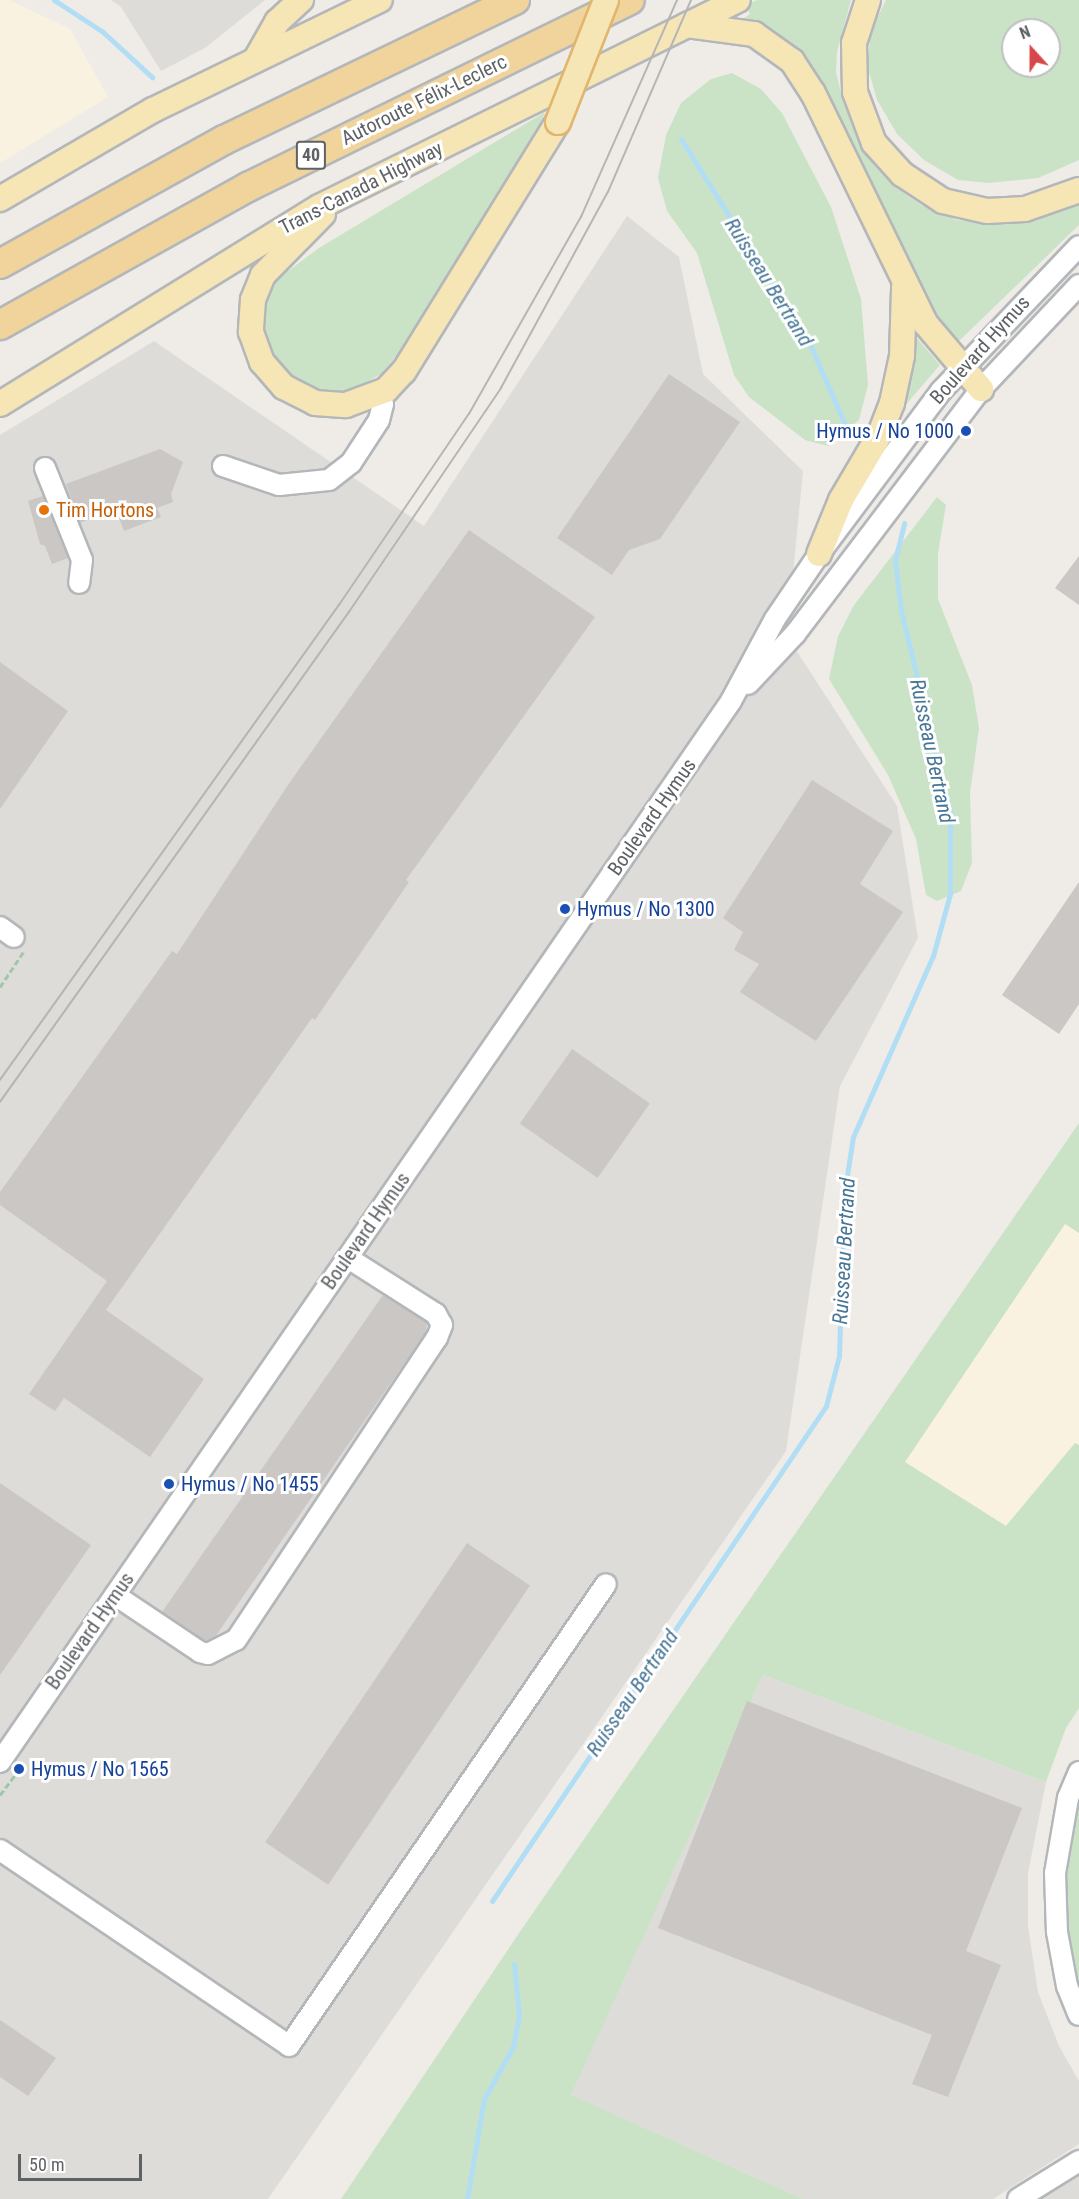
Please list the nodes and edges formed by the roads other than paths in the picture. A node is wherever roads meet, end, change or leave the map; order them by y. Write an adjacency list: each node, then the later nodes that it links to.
1 (301, 0): 9 (main road)
2 (380, 0): 9 (main road)
3 (515, 0): 14 (highway)
4 (606, 0): 20 (main road, bridge)
5 (630, 0): 17 (highway, Autoroute Félix-Leclerc / 40)
6 (738, 0): 8 (main road, Trans-Canada Highway)
7 (868, 0): 10 (main road)
8 (687, 25): 11 (main road, Trans-Canada Highway); 15 (main road)
9 (256, 59): 12 (main road)
10 (1079, 190)
11 (340, 196): 20 (main road); 21 (main road, Trans-Canada Highway)
12 (0, 199)
13 (1079, 246): 18 (street, Boulevard Hymus)
14 (0, 264)
15 (904, 285): 18 (main road); 24 (main road)
16 (1079, 285): 19 (street, Boulevard Hymus)
17 (0, 325)
18 (962, 368): 19 (main road); 24 (street, Boulevard Hymus)
19 (981, 389): 26 (street, Boulevard Hymus)
20 (380, 394): 22 (street)
21 (0, 404)
22 (223, 466)
23 (45, 468): 25 (street)
24 (819, 554): 26 (street, Boulevard Hymus)
25 (79, 583)
26 (731, 701): 27 (street, Boulevard Hymus)
27 (348, 1258): 29 (street, Boulevard Hymus); 29 (street)
28 (606, 1584): 32 (street)
29 (115, 1595): 30 (street, Boulevard Hymus)
30 (0, 1762)
31 (1079, 1772): 33 (street)
32 (0, 1850)
33 (1079, 2016)
34 (1079, 2161): 35 (street)
35 (1018, 2199)

